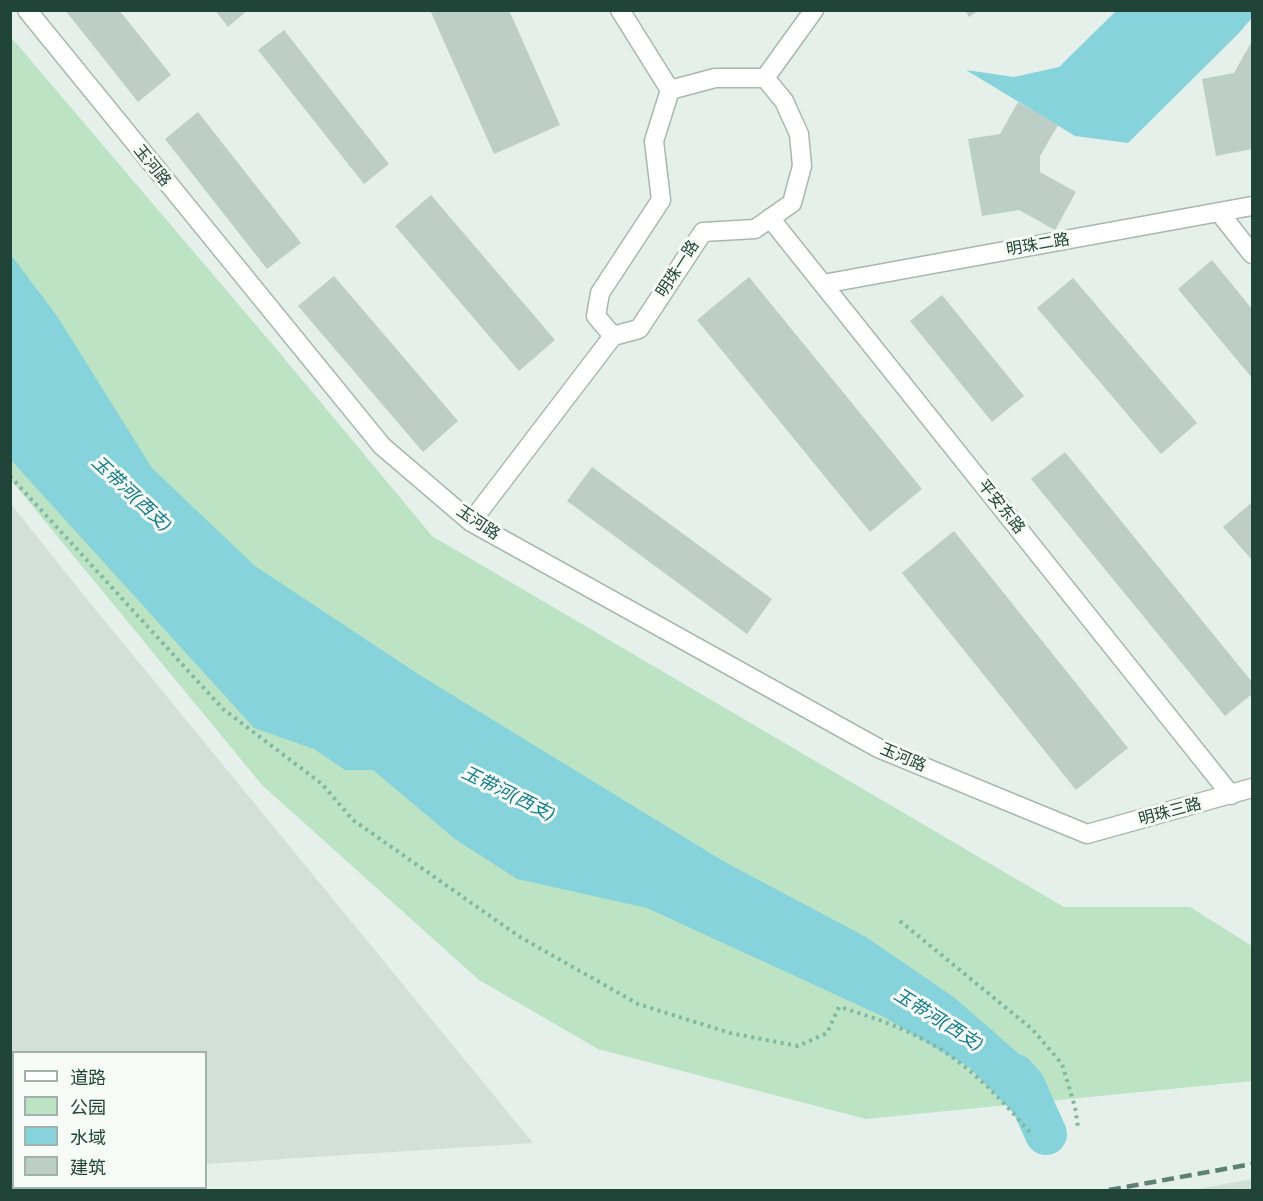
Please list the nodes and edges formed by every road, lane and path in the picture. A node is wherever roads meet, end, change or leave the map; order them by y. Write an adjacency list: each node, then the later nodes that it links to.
1 (27, 10): 13 (street, 玉河路)
2 (620, 10): 5 (street)
3 (814, 10): 4 (street)
4 (765, 78): 5 (street); 8 (street, 明珠一路)
5 (670, 90): 11 (street)
6 (1252, 206): 7 (street, 明珠二路)
7 (1219, 212): 9 (street); 10 (street, 明珠二路)
8 (771, 218): 10 (street, 平安东路); 11 (street, 明珠一路)
9 (1252, 254)
10 (823, 284): 15 (street, 平安东路)
11 (613, 336): 13 (street)
12 (10, 476): 19 (path)
13 (471, 522): 16 (street, 玉河路)
14 (1252, 788): 15 (street, 明珠三路)
15 (1231, 795): 16 (street, 明珠三路)
16 (1087, 834)
17 (900, 921): 18 (path)
18 (1077, 1127)
19 (1032, 1135)

